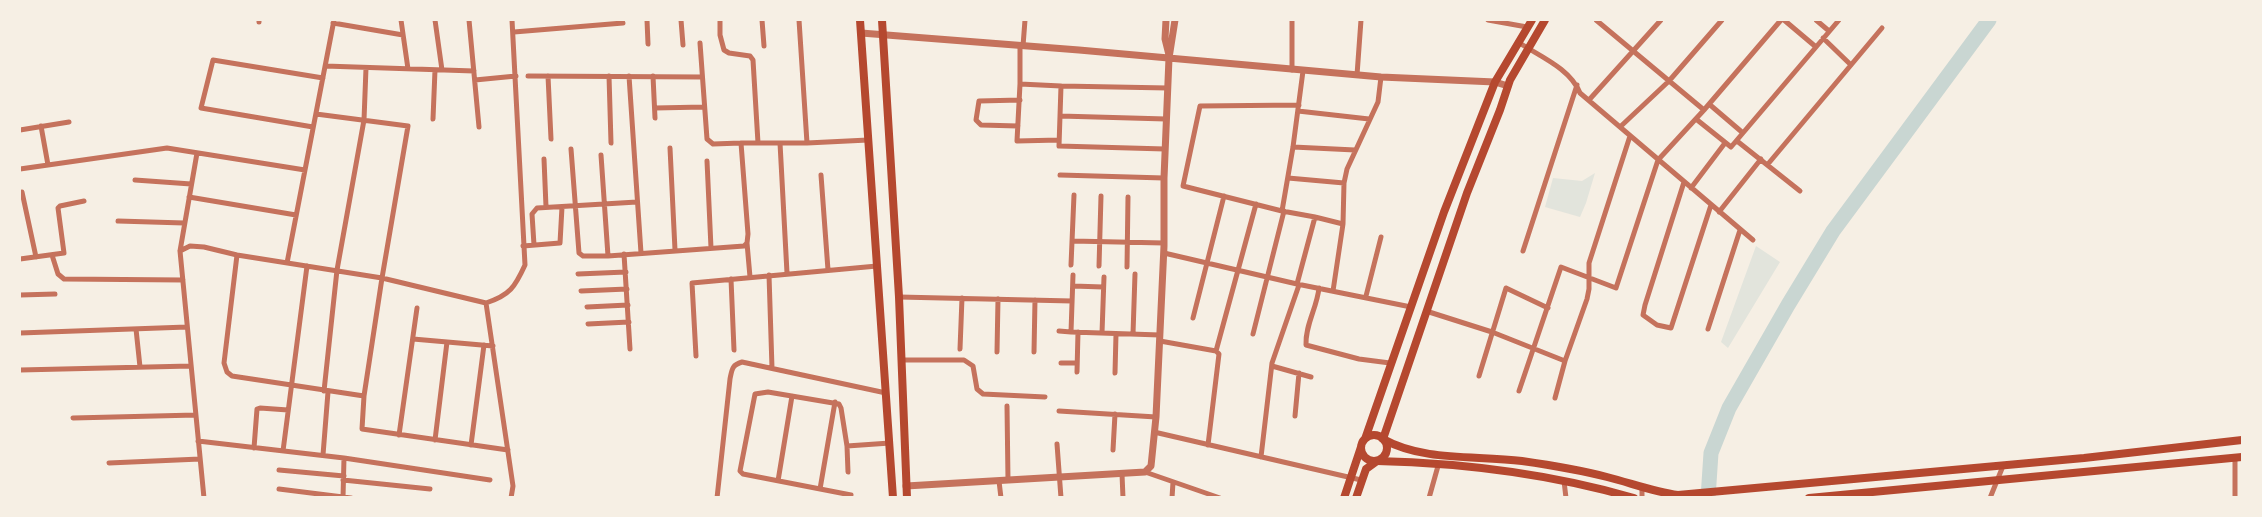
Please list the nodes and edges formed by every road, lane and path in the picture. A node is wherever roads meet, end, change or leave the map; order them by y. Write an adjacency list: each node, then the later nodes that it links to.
1 (401, 20): 32 (street)
2 (435, 20): 49 (street)
3 (469, 20): 51 (street)
4 (512, 20): 30 (street)
5 (646, 20): 37 (street)
6 (681, 20): 38 (street)
7 (720, 20): 102 (street)
8 (762, 20): 39 (street)
9 (799, 20): 104 (street)
10 (860, 20): 31 (main road)
11 (882, 20): 33 (main road)
12 (1025, 20): 40 (street)
13 (1166, 20): 44 (street)
14 (1175, 20): 44 (street)
15 (1292, 20): 50 (street)
16 (1361, 20): 53 (street)
17 (1488, 20): 27 (street)
18 (1545, 20): 42 (main road)
19 (1598, 20): 43 (street)
20 (1661, 20): 43 (street)
21 (1722, 20): 64 (street)
22 (1782, 20): 41 (street); 73 (street)
23 (1816, 20): 29 (street)
24 (1839, 20): 29 (street)
25 (334, 21): 32 (street); 46 (street)
26 (623, 23): 30 (street)
27 (1530, 23): 35 (main road)
28 (1882, 28): 45 (street)
29 (1829, 31): 34 (street)
30 (514, 32): 54 (street)
31 (861, 33): 33 (street); 96 (main road)
32 (403, 35): 48 (street)
33 (882, 36): 40 (street); 206 (main road)
34 (1823, 38): 41 (street); 45 (street)
35 (1518, 42): 42 (street); 65 (main road)
36 (700, 43): 60 (street)
37 (648, 44)
38 (684, 45)
39 (764, 46)
40 (1022, 46): 44 (street); 66 (street)
41 (1816, 47): 93 (street)
42 (1527, 48): 67 (street); 69 (main road)
43 (1634, 51): 64 (street); 72 (street)
44 (1169, 58): 50 (street); 70 (street)
45 (1851, 65): 116 (street)
46 (325, 66): 47 (street); 62 (street)
47 (366, 68): 48 (street); 85 (street)
48 (408, 69): 49 (street)
49 (438, 70): 51 (street); 81 (street)
50 (1292, 70): 52 (street)
51 (474, 71): 63 (street)
52 (1303, 71): 53 (street); 76 (street)
53 (1357, 75): 61 (street)
54 (516, 76): 63 (street); 160 (street)
55 (528, 76): 56 (street)
56 (548, 76): 57 (street); 95 (street)
57 (609, 76): 58 (street); 99 (street)
58 (629, 76): 59 (street); 137 (street)
59 (653, 76): 60 (street); 75 (street)
60 (702, 76): 74 (street)
61 (1381, 77): 65 (street); 83 (street)
62 (323, 78): 78 (street); 89 (street)
63 (475, 80): 90 (street)
64 (1669, 81): 77 (street); 91 (street)
65 (1495, 82): 69 (street); 214 (main road)
66 (1020, 84): 68 (street); 71 (street)
67 (1577, 85): 72 (street); 164 (street)
68 (1061, 86): 70 (street); 79 (street)
69 (1508, 86): 217 (main road)
70 (1168, 88): 82 (street)
71 (1020, 100): 88 (street); 88 (street)
72 (1589, 100): 91 (street)
73 (1709, 104): 77 (street); 93 (street)
74 (704, 107): 75 (street); 101 (street)
75 (655, 108): 80 (street)
76 (1299, 108): 83 (street); 105 (street); 134 (street)
77 (1704, 110): 84 (street)
78 (316, 114): 85 (street); 89 (street)
79 (1060, 116): 82 (street); 97 (street)
80 (656, 118)
81 (433, 119)
82 (1166, 119): 107 (street)
83 (1369, 119): 109 (street)
84 (1696, 119): 100 (street); 114 (street)
85 (364, 120): 180 (street); 192 (street)
86 (69, 122): 87 (street)
87 (42, 126): 92 (street); 117 (street)
88 (1018, 126): 97 (street)
89 (313, 127): 119 (street)
90 (479, 127)
91 (1620, 127): 94 (street)
92 (20, 130)
93 (1743, 133): 98 (street)
94 (1630, 136): 114 (street); 191 (street)
95 (550, 139)
96 (868, 140): 104 (street); 177 (main road)
97 (1059, 140): 107 (street)
98 (1737, 141): 100 (street); 113 (street)
99 (611, 142)
100 (1725, 142): 128 (street)
101 (741, 143): 102 (street); 156 (street)
102 (758, 143): 103 (street)
103 (780, 143): 104 (street); 184 (street)
104 (807, 143)
105 (1293, 147): 109 (street); 123 (street)
106 (670, 148): 162 (street)
107 (1165, 149): 122 (street)
108 (571, 150): 141 (street)
109 (1355, 150): 126 (street)
110 (197, 153): 117 (street); 119 (street); 127 (street)
111 (601, 155): 138 (street)
112 (544, 159): 142 (street)
113 (1761, 159): 116 (street); 145 (street)
114 (1658, 160): 125 (street); 191 (street)
115 (707, 161): 161 (street)
116 (1768, 164): 129 (street)
117 (48, 165): 118 (street)
118 (20, 169)
119 (305, 171): 146 (street)
120 (821, 175): 181 (street)
121 (1060, 175): 122 (street)
122 (1164, 178): 158 (street)
123 (1288, 178): 126 (street); 144 (street)
124 (135, 180): 127 (street)
125 (1684, 182): 128 (street); 140 (street)
126 (1344, 183): 150 (street)
127 (191, 184): 132 (street)
128 (1691, 188): 140 (street)
129 (1800, 191)
130 (22, 192): 171 (street)
131 (1074, 195): 154 (street)
132 (189, 196): 146 (street); 149 (street)
133 (1101, 196): 155 (street)
134 (1224, 196): 139 (street); 174 (street)
135 (1128, 197): 157 (street)
136 (84, 201): 168 (street)
137 (637, 202): 138 (street); 165 (street)
138 (604, 204): 141 (street); 170 (street)
139 (1256, 204): 144 (street); 182 (street)
140 (1711, 205): 145 (street)
141 (574, 206): 143 (street); 170 (street)
142 (546, 207): 143 (street); 159 (street)
143 (562, 207): 159 (street)
144 (1283, 211): 147 (street); 193 (street)
145 (1719, 212): 151 (street)
146 (296, 215): 173 (street)
147 (1316, 217): 150 (street); 196 (street)
148 (118, 221): 149 (street)
149 (184, 223): 163 (street)
150 (1344, 224): 202 (street)
151 (1740, 230): 153 (street); 223 (street)
152 (1381, 237): 205 (street)
153 (1753, 240)
154 (1072, 241): 155 (street); 175 (street)
155 (1100, 241): 157 (street); 178 (street)
156 (747, 243): 161 (street); 189 (street)
157 (1128, 243): 158 (street); 179 (street)
158 (1164, 243): 166 (street)
159 (534, 245): 160 (street)
160 (523, 246): 211 (street)
161 (711, 248): 162 (street)
162 (675, 250): 165 (street)
163 (180, 251): 169 (street); 195 (street)
164 (1523, 251)
165 (641, 253): 167 (street)
166 (1164, 253): 174 (street); 233 (street)
167 (624, 254): 170 (street); 183 (street)
168 (52, 255): 171 (street); 195 (street)
169 (237, 255): 173 (street); 261 (street)
170 (608, 256)
171 (36, 257): 172 (street)
172 (20, 259)
173 (287, 263): 176 (street)
174 (1207, 263): 182 (street); 218 (street)
175 (1071, 265)
176 (307, 266): 180 (street); 261 (street)
177 (878, 266): 181 (street); 264 (main road)
178 (1099, 266)
179 (1127, 267)
180 (337, 270): 192 (street); 263 (street)
181 (828, 270): 184 (street)
182 (1237, 270): 193 (street); 242 (street)
183 (626, 272): 185 (street); 200 (street)
184 (787, 273): 187 (street)
185 (578, 274)
186 (1135, 274): 231 (street)
187 (769, 275): 189 (street); 254 (street)
188 (1074, 275): 197 (street)
189 (750, 277): 194 (street)
190 (1104, 277): 198 (street)
191 (1588, 277): 216 (street); 247 (street)
192 (382, 278): 211 (street); 265 (street)
193 (1268, 278): 196 (street); 232 (street)
194 (731, 279): 240 (street); 245 (street)
195 (183, 280): 221 (street)
196 (1298, 284): 199 (street); 252 (street)
197 (1073, 286): 198 (street); 210 (street)
198 (1103, 287): 229 (street)
199 (1319, 288): 202 (street); 250 (street)
200 (627, 289): 201 (street); 212 (street)
201 (581, 291)
202 (1333, 291): 205 (street)
203 (55, 294): 204 (street)
204 (20, 296)
205 (1366, 296): 214 (street)
206 (899, 297): 207 (street); 246 (main road)
207 (962, 298): 208 (street); 241 (street)
208 (998, 299): 209 (street); 243 (street)
209 (1035, 300): 210 (street); 244 (street)
210 (1072, 301): 225 (street)
211 (486, 303): 237 (street)
212 (628, 305): 213 (street); 219 (street)
213 (587, 307)
214 (1411, 307): 250 (main road)
215 (417, 308): 234 (street)
216 (1548, 308): 227 (street); 238 (street)
217 (1426, 311): 227 (street); 280 (main road)
218 (1193, 318)
219 (629, 322): 220 (street); 239 (street)
220 (588, 324)
221 (187, 327): 222 (street); 251 (street)
222 (136, 329): 228 (street); 253 (street)
223 (1708, 329)
224 (1059, 331): 225 (street)
225 (1071, 332): 226 (street)
226 (1078, 332): 229 (street); 249 (street)
227 (1492, 332): 238 (street); 259 (street)
228 (20, 333)
229 (1102, 333): 230 (street)
230 (1116, 334): 231 (street); 257 (street)
231 (1133, 334): 233 (street)
232 (1253, 334)
233 (1160, 338): 242 (street); 276 (street)
234 (413, 339): 235 (street); 279 (street)
235 (447, 342): 236 (street); 281 (street)
236 (484, 345): 237 (street); 287 (street)
237 (493, 346): 291 (street)
238 (1534, 348): 247 (street); 262 (street)
239 (630, 349)
240 (734, 350)
241 (960, 350)
242 (1216, 351): 288 (street)
243 (997, 352)
244 (1034, 352)
245 (696, 356)
246 (902, 360): 267 (street); 318 (main road)
247 (1565, 361): 268 (street)
248 (1061, 363): 249 (street)
249 (1077, 363): 256 (street)
250 (1390, 363): 285 (main road)
251 (191, 366): 253 (street); 274 (street)
252 (1272, 366): 258 (street); 295 (street)
253 (140, 368): 255 (street)
254 (772, 368): 264 (street); 330 (street)
255 (20, 370)
256 (1077, 372)
257 (1116, 373)
258 (1299, 373): 260 (street); 275 (street)
259 (1479, 376)
260 (1311, 377)
261 (291, 386): 263 (street); 271 (street)
262 (1519, 391)
263 (326, 392): 265 (street); 294 (street)
264 (886, 393): 284 (main road)
265 (364, 396): 279 (street)
266 (792, 396): 269 (street); 315 (street); 315 (street)
267 (1045, 397)
268 (1555, 398)
269 (835, 402): 289 (street); 324 (street)
270 (1007, 406): 312 (street)
271 (288, 410): 290 (street); 293 (street)
272 (1059, 411): 273 (street)
273 (1115, 414): 276 (street); 292 (street)
274 (196, 416): 277 (street); 283 (street)
275 (1295, 416)
276 (1156, 417): 278 (street)
277 (73, 418)
278 (1154, 432): 288 (street); 305 (street)
279 (399, 435): 281 (street)
280 (1383, 439): 285 (main road); 299 (main road); 319 (main road)
281 (435, 440): 287 (street)
282 (2242, 440): 302 (main road)
283 (198, 441): 290 (street); 298 (street)
284 (890, 443): 289 (street); 331 (main road)
285 (1363, 443): 299 (main road); 309 (main road)
286 (1057, 444): 307 (street)
287 (471, 445): 291 (street)
288 (1208, 445): 295 (street)
289 (847, 446): 304 (street)
290 (254, 448): 293 (street)
291 (508, 450): 329 (street)
292 (1113, 450)
293 (283, 451): 294 (street)
294 (323, 455): 296 (street)
295 (1261, 457): 309 (street)
296 (344, 458): 308 (street); 310 (street)
297 (2239, 458): 314 (main road); 320 (street)
298 (200, 459): 300 (street); 327 (street)
299 (1377, 461): 301 (main road); 313 (main road)
300 (110, 463)
301 (1438, 465): 316 (main road); 340 (street)
302 (2003, 466): 314 (street); 319 (main road)
303 (279, 470): 308 (street)
304 (848, 472)
305 (1145, 472): 306 (street); 317 (street)
306 (1122, 474): 307 (street); 335 (street)
307 (1059, 477): 312 (street); 334 (street)
308 (344, 478): 323 (street); 326 (street)
309 (1350, 478): 313 (street); 338 (main road)
310 (490, 480)
311 (999, 480): 312 (street); 318 (street); 333 (street)
312 (1008, 480)
313 (1361, 480): 339 (main road)
314 (1998, 480): 344 (main road); 345 (street)
315 (778, 481): 324 (street)
316 (1564, 481): 341 (street); 342 (main road)
317 (1173, 482): 336 (street); 337 (street)
318 (906, 486): 332 (main road)
319 (1642, 487): 343 (street)
320 (2235, 488): 321 (street); 346 (street)
321 (2242, 488)
322 (279, 489): 326 (street)
323 (430, 489)
324 (820, 489): 325 (street)
325 (851, 495)
326 (343, 497): 328 (street)
327 (204, 498)
328 (351, 498)
329 (511, 498)
330 (717, 498)
331 (893, 498)
332 (907, 498)
333 (1001, 498)
334 (1061, 498)
335 (1123, 498)
336 (1172, 498)
337 (1220, 498)
338 (1344, 498)
339 (1356, 498)
340 (1429, 498)
341 (1566, 498)
342 (1634, 498)
343 (1642, 498)
344 (1809, 498)
345 (1990, 498)
346 (2235, 498)

